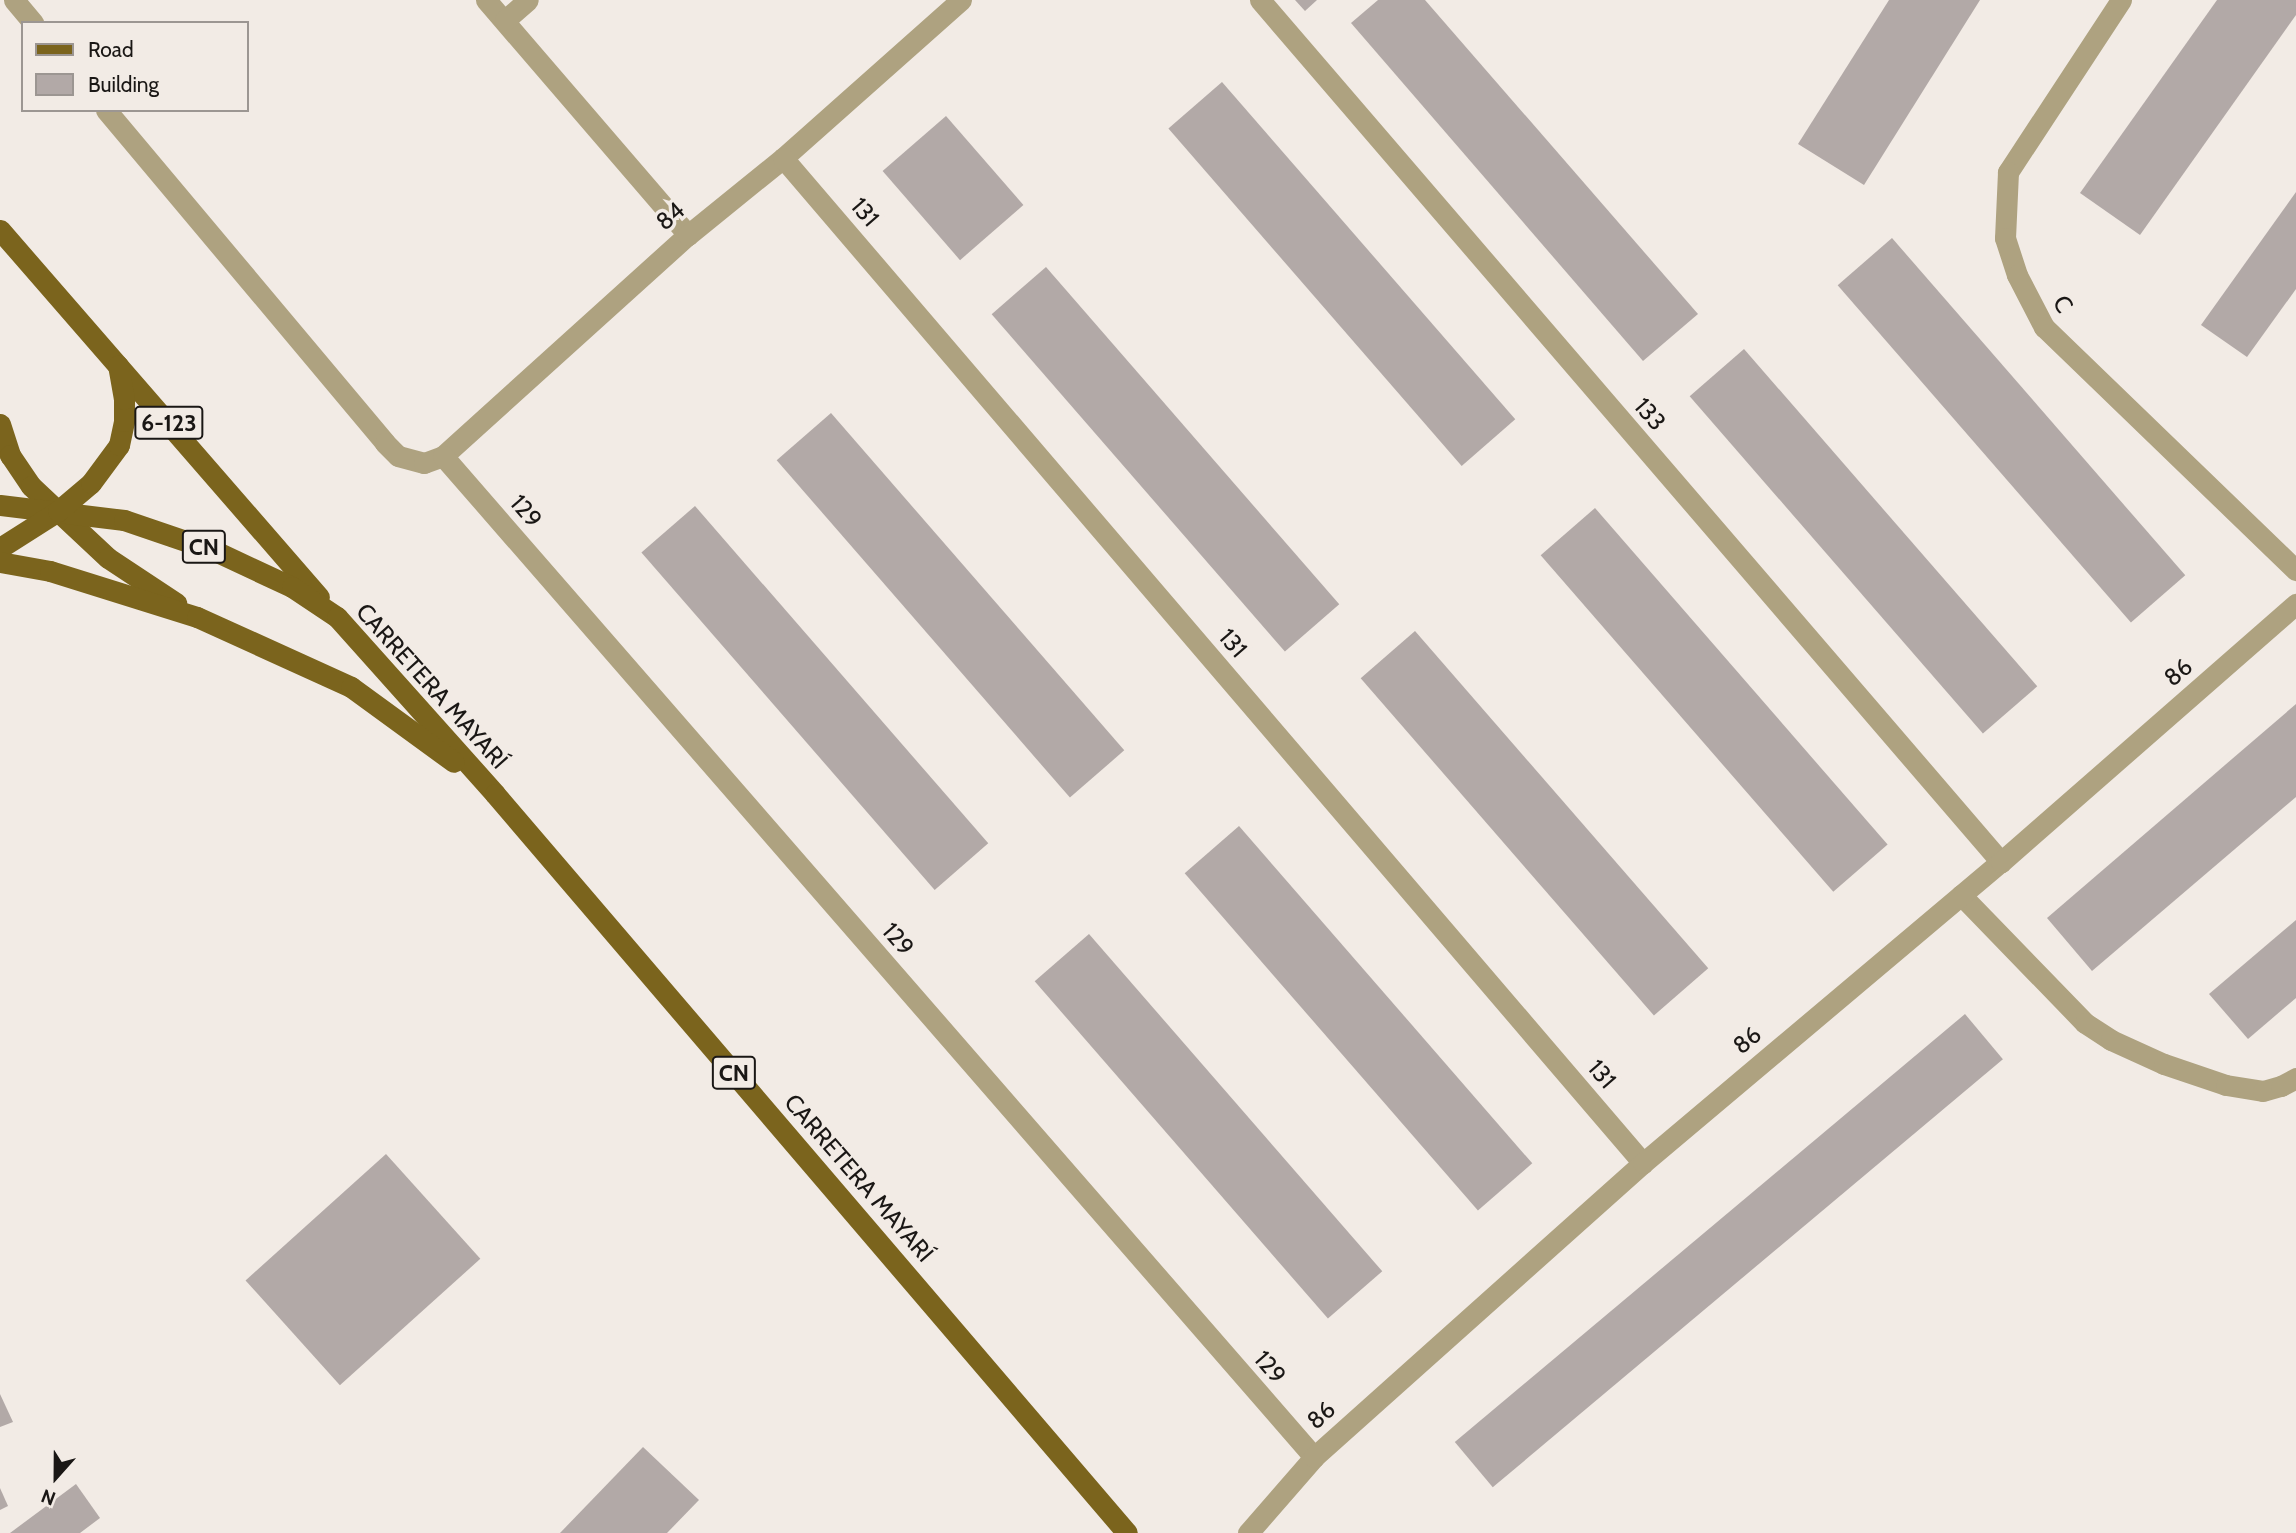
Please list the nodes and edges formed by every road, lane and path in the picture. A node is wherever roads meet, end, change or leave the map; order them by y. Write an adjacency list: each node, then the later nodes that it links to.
1 (14, 0): 8 (street)
2 (486, 0): 7 (street)
3 (528, 0): 7 (street)
4 (961, 0): 10 (street, 84)
5 (1260, 0): 25 (street, 133)
6 (2121, 0): 20 (street, C)
7 (505, 20): 12 (street)
8 (31, 21)
9 (108, 112): 15 (street)
10 (783, 158): 12 (street, 84); 28 (street, 131)
11 (0, 230): 13 (main road, 6-123)
12 (688, 235): 15 (street, 84)
13 (118, 365): 17 (main road); 23 (main road, 6-123)
14 (0, 424): 17 (main road)
15 (443, 456): 29 (street, 129)
16 (0, 505): 17 (main road, CN)
17 (58, 511): 18 (main road); 22 (main road); 23 (main road, CARRETERA MAYARÍ / CN)
18 (0, 548)
19 (0, 562): 22 (main road, CARRETERA MAYARÍ / CN)
20 (2296, 570)
21 (2296, 604): 25 (street, 86)
22 (197, 617): 24 (main road, CARRETERA MAYARÍ / CN)
23 (337, 617): 24 (main road, CARRETERA MAYARÍ / CN)
24 (495, 794): 30 (main road, CARRETERA MAYARÍ / CN)
25 (2001, 862): 26 (street, 86)
26 (1961, 895): 27 (street); 28 (street, 86)
27 (2296, 1078)
28 (1643, 1163): 29 (street, 86)
29 (1314, 1457): 31 (street, 86)
30 (1128, 1533)
31 (1248, 1533)

